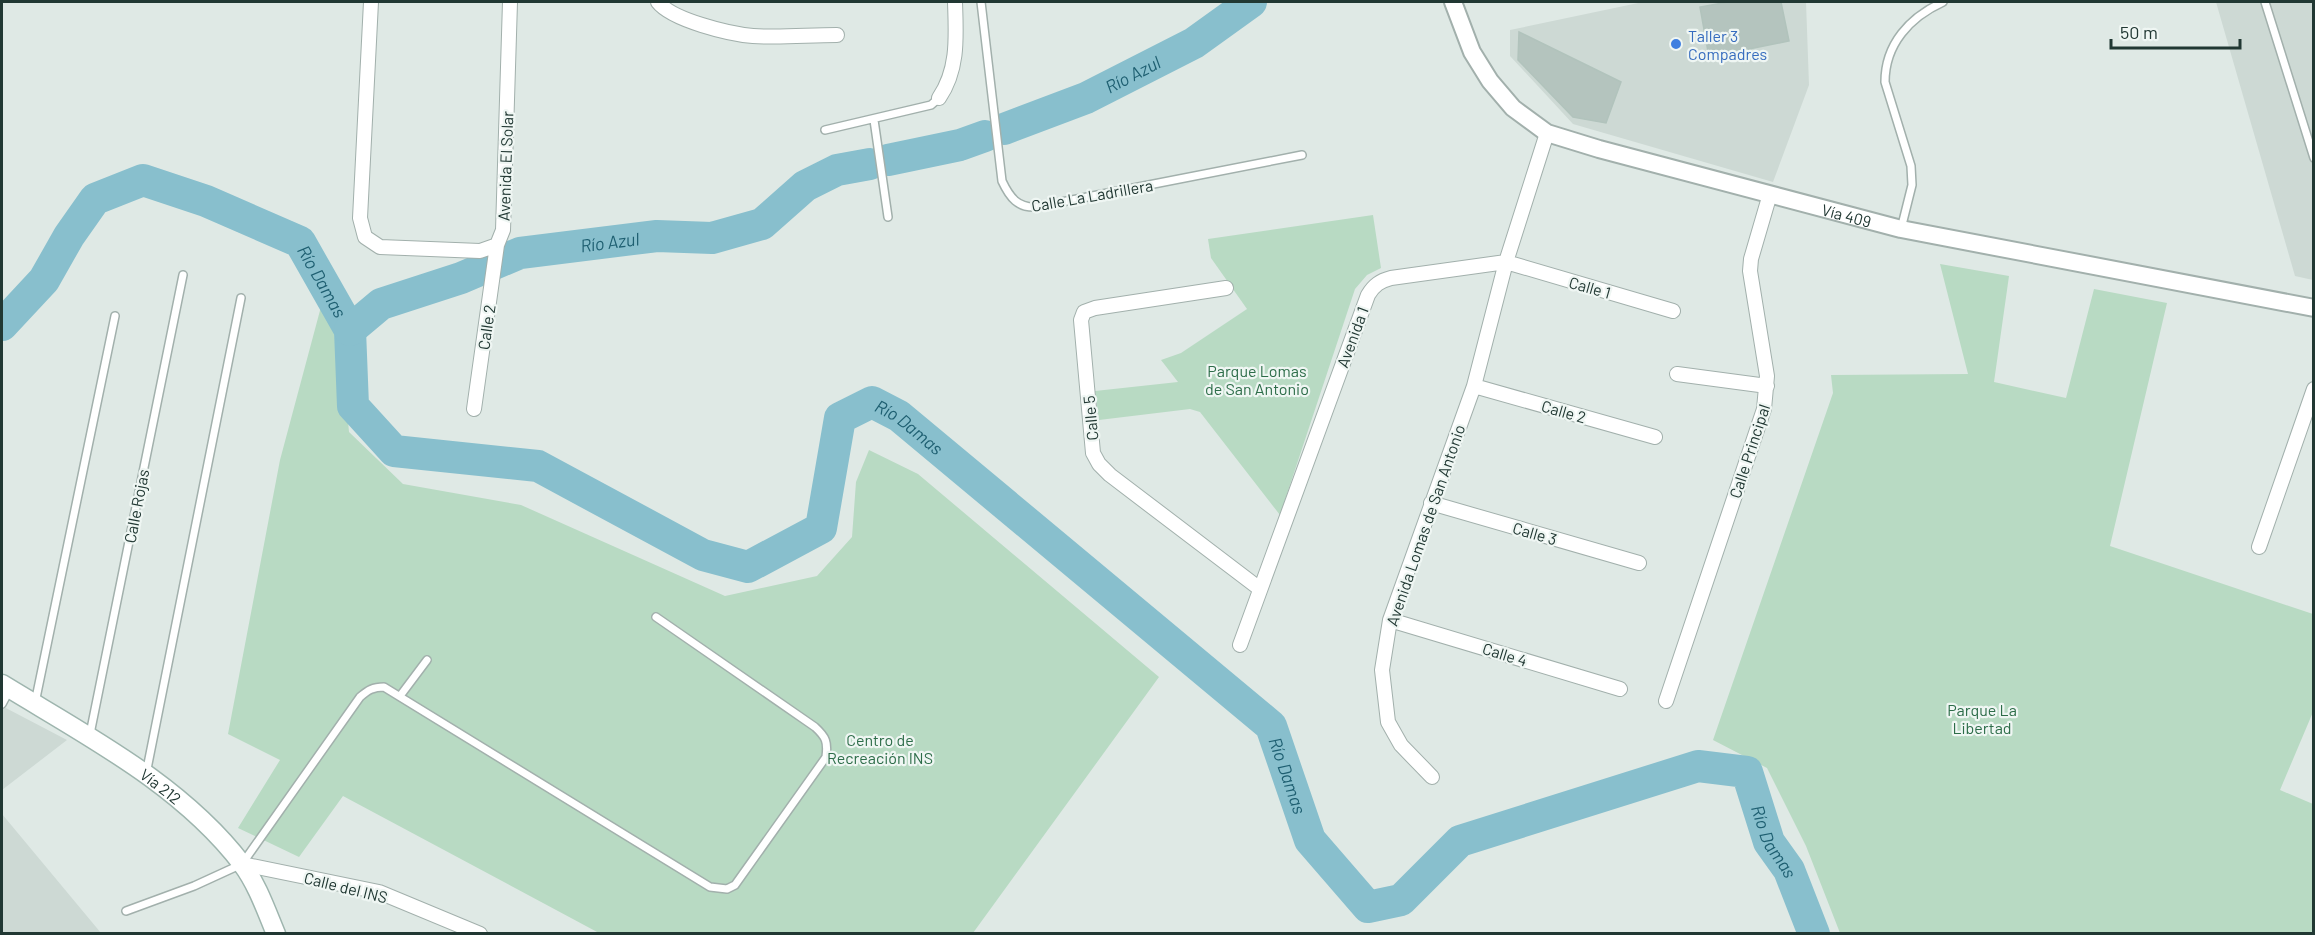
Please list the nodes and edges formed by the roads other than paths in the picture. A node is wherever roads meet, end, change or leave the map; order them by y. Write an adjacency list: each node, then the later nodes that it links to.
1 (370, 2): 19 (street, Avenida El Solar)
2 (510, 2): 19 (street, Avenida El Solar)
3 (658, 2): 9 (street)
4 (955, 2): 10 (street)
5 (981, 2): 14 (lane, Calle La Ladrillera)
6 (1453, 2): 13 (street, Vía 409)
7 (1943, 2): 18 (lane)
8 (2265, 2): 15 (lane)
9 (837, 34)
10 (939, 98): 11 (lane)
11 (874, 120): 12 (lane); 17 (lane)
12 (825, 130)
13 (1547, 133): 16 (street, Vía 409); 20 (street)
14 (1302, 155)
15 (2313, 158)
16 (1770, 194): 18 (street, Vía 409); 29 (street, Calle Principal)
17 (888, 217)
18 (1901, 229): 24 (street, Vía 409)
19 (496, 249): 31 (street, Calle 2)
20 (1506, 262): 25 (street, Calle 1); 28 (street, Avenida Lomas de San Antonio); 36 (street, Avenida 1)
21 (183, 275): 46 (lane, Calle Rojas)
22 (1226, 288): 36 (street, Calle 5)
23 (242, 298): 47 (lane)
24 (2313, 308)
25 (1673, 311)
26 (115, 316): 45 (lane)
27 (1677, 374): 29 (street)
28 (1474, 386): 32 (street, Calle 2); 33 (street, Avenida Lomas de San Antonio)
29 (1767, 386): 44 (street, Calle Principal)
30 (2313, 389): 34 (street)
31 (474, 409)
32 (1655, 437)
33 (1431, 503): 35 (street, Calle 3); 38 (street, Avenida Lomas de San Antonio)
34 (2259, 547)
35 (1639, 563)
36 (1260, 589): 39 (street, Avenida 1)
37 (656, 617): 43 (lane)
38 (1390, 620): 41 (street, Calle 4); 48 (street, Avenida Lomas de San Antonio)
39 (1240, 645)
40 (427, 660): 43 (lane)
41 (1620, 689)
42 (4, 692): 45 (main road, Vía 212)
43 (400, 696): 49 (lane)
44 (1666, 701)
45 (34, 703): 46 (main road, Vía 212)
46 (90, 737): 47 (main road, Vía 212)
47 (146, 774): 49 (main road, Vía 212)
48 (1432, 777)
49 (242, 864): 50 (lane); 51 (main road, Vía 212); 52 (street, Calle del INS)
50 (126, 911)
51 (276, 933)
52 (480, 933)

